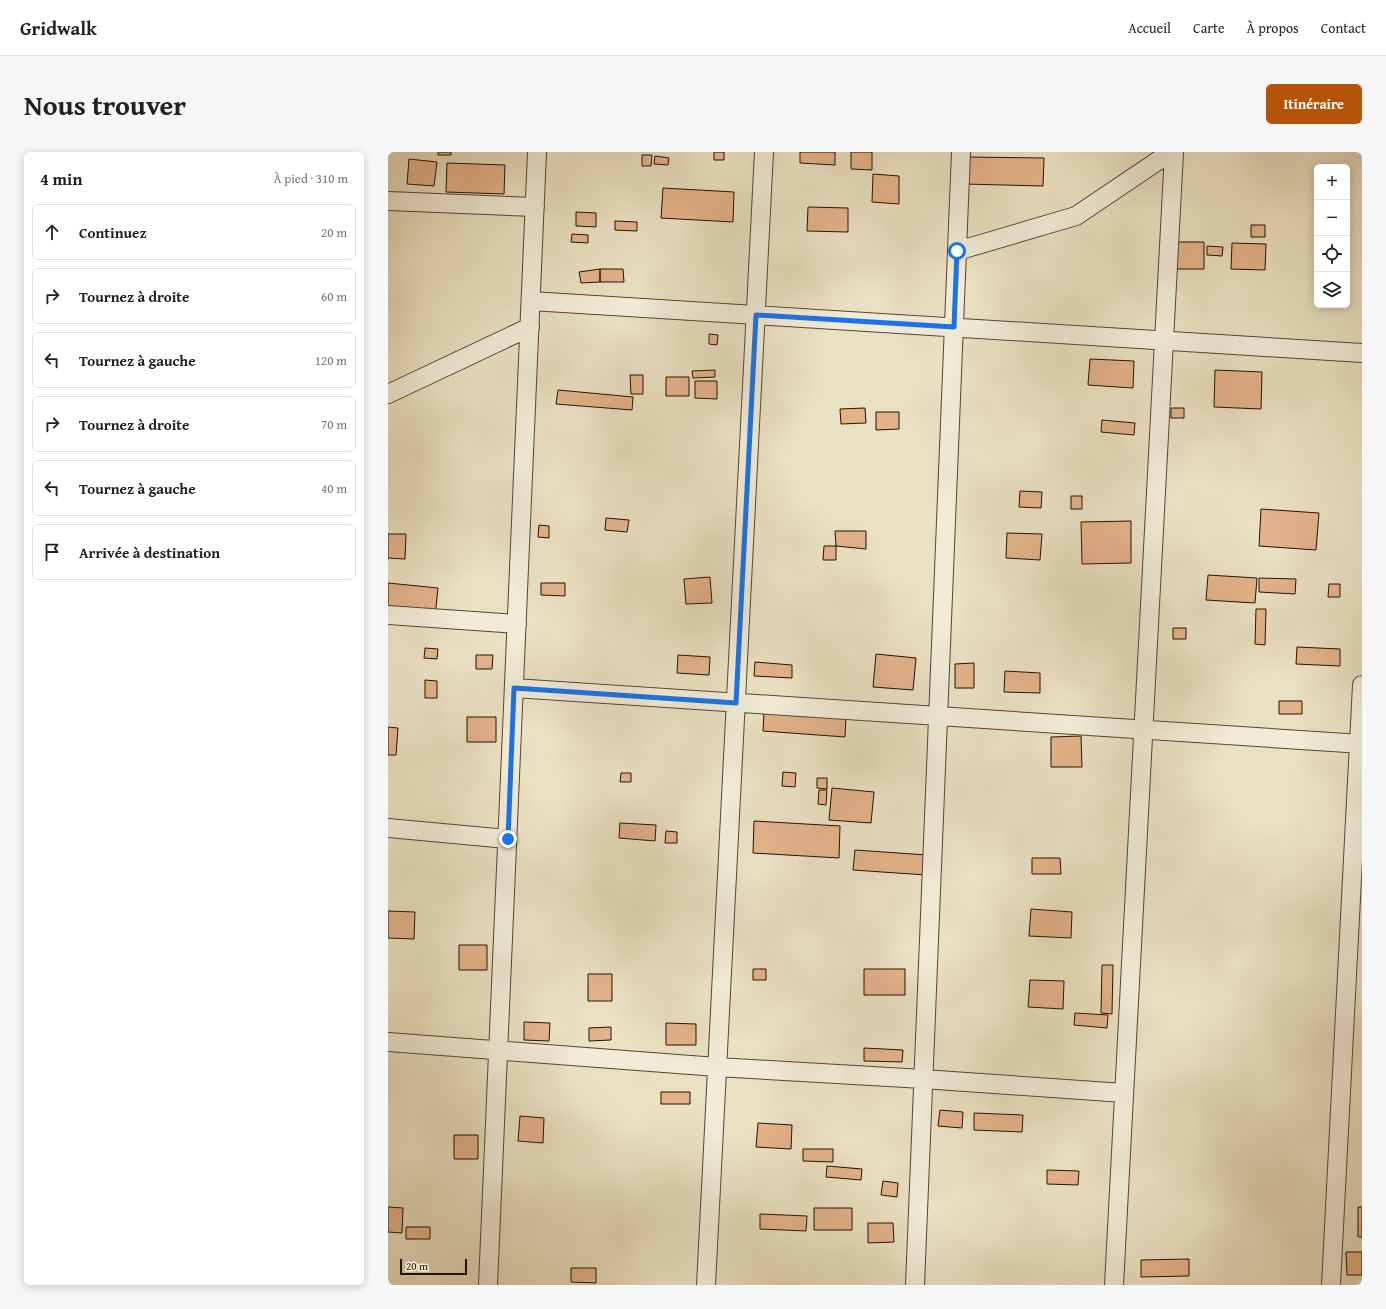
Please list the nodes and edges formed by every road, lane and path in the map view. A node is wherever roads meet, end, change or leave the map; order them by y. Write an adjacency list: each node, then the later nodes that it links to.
1 (537, 152): 7 (street)
2 (764, 152): 10 (street)
3 (961, 152): 8 (street)
4 (1171, 152): 8 (street)
5 (1174, 152): 13 (street)
6 (388, 201): 7 (street)
7 (535, 207): 9 (street)
8 (957, 251): 12 (street)
9 (531, 301): 10 (street); 11 (street)
10 (756, 315): 12 (street); 20 (street)
11 (530, 327): 15 (street); 17 (street)
12 (954, 327): 13 (street); 21 (street)
13 (1164, 340): 14 (street); 22 (street)
14 (1362, 353)
15 (388, 394)
16 (388, 615): 17 (street)
17 (517, 624): 19 (street)
18 (1362, 685): 23 (street)
19 (514, 688): 20 (street); 25 (street)
20 (736, 703): 21 (street); 28 (street)
21 (938, 716): 22 (street); 29 (street)
22 (1144, 730): 23 (street); 30 (street)
23 (1360, 744): 35 (street)
24 (388, 828): 25 (street)
25 (508, 839): 27 (street)
26 (388, 1042): 27 (street)
27 (498, 1050): 28 (street); 31 (street)
28 (717, 1067): 29 (street); 32 (street)
29 (923, 1079): 30 (street); 33 (street)
30 (1124, 1092): 34 (street)
31 (488, 1285)
32 (706, 1285)
33 (915, 1285)
34 (1114, 1285)
35 (1331, 1285)

